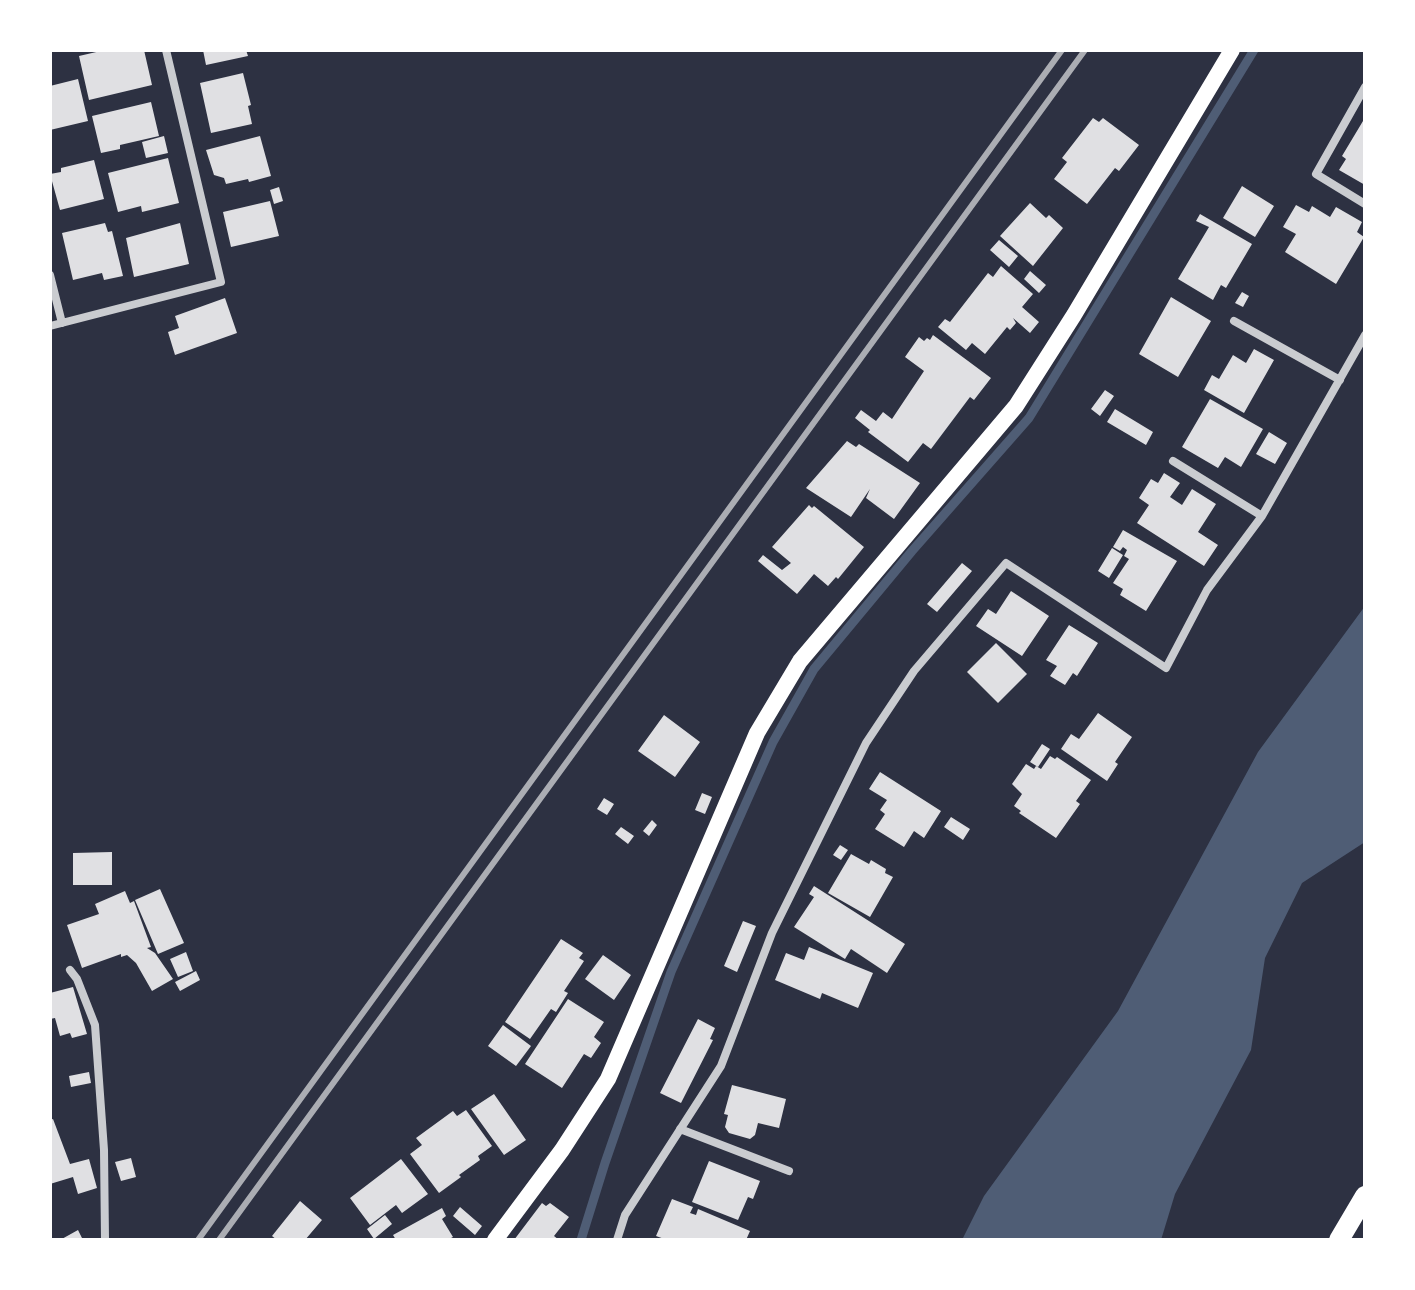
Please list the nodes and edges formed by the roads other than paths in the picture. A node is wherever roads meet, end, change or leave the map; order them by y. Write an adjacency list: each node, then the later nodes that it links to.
1 (166, 50): 7 (street)
2 (1232, 50): 18 (main road)
3 (1365, 87): 4 (street)
4 (1365, 204)
5 (50, 275): 7 (street)
6 (1234, 321): 10 (street)
7 (62, 323): 8 (street)
8 (50, 326)
9 (1365, 335): 10 (street)
10 (1340, 380): 12 (street)
11 (1173, 461): 12 (street)
12 (1262, 516): 14 (street)
13 (70, 970): 17 (street)
14 (680, 1129): 15 (street); 19 (street)
15 (789, 1171)
16 (1365, 1196): 20 (main road)
17 (105, 1240)
18 (495, 1240)
19 (617, 1240)
20 (1339, 1240)

